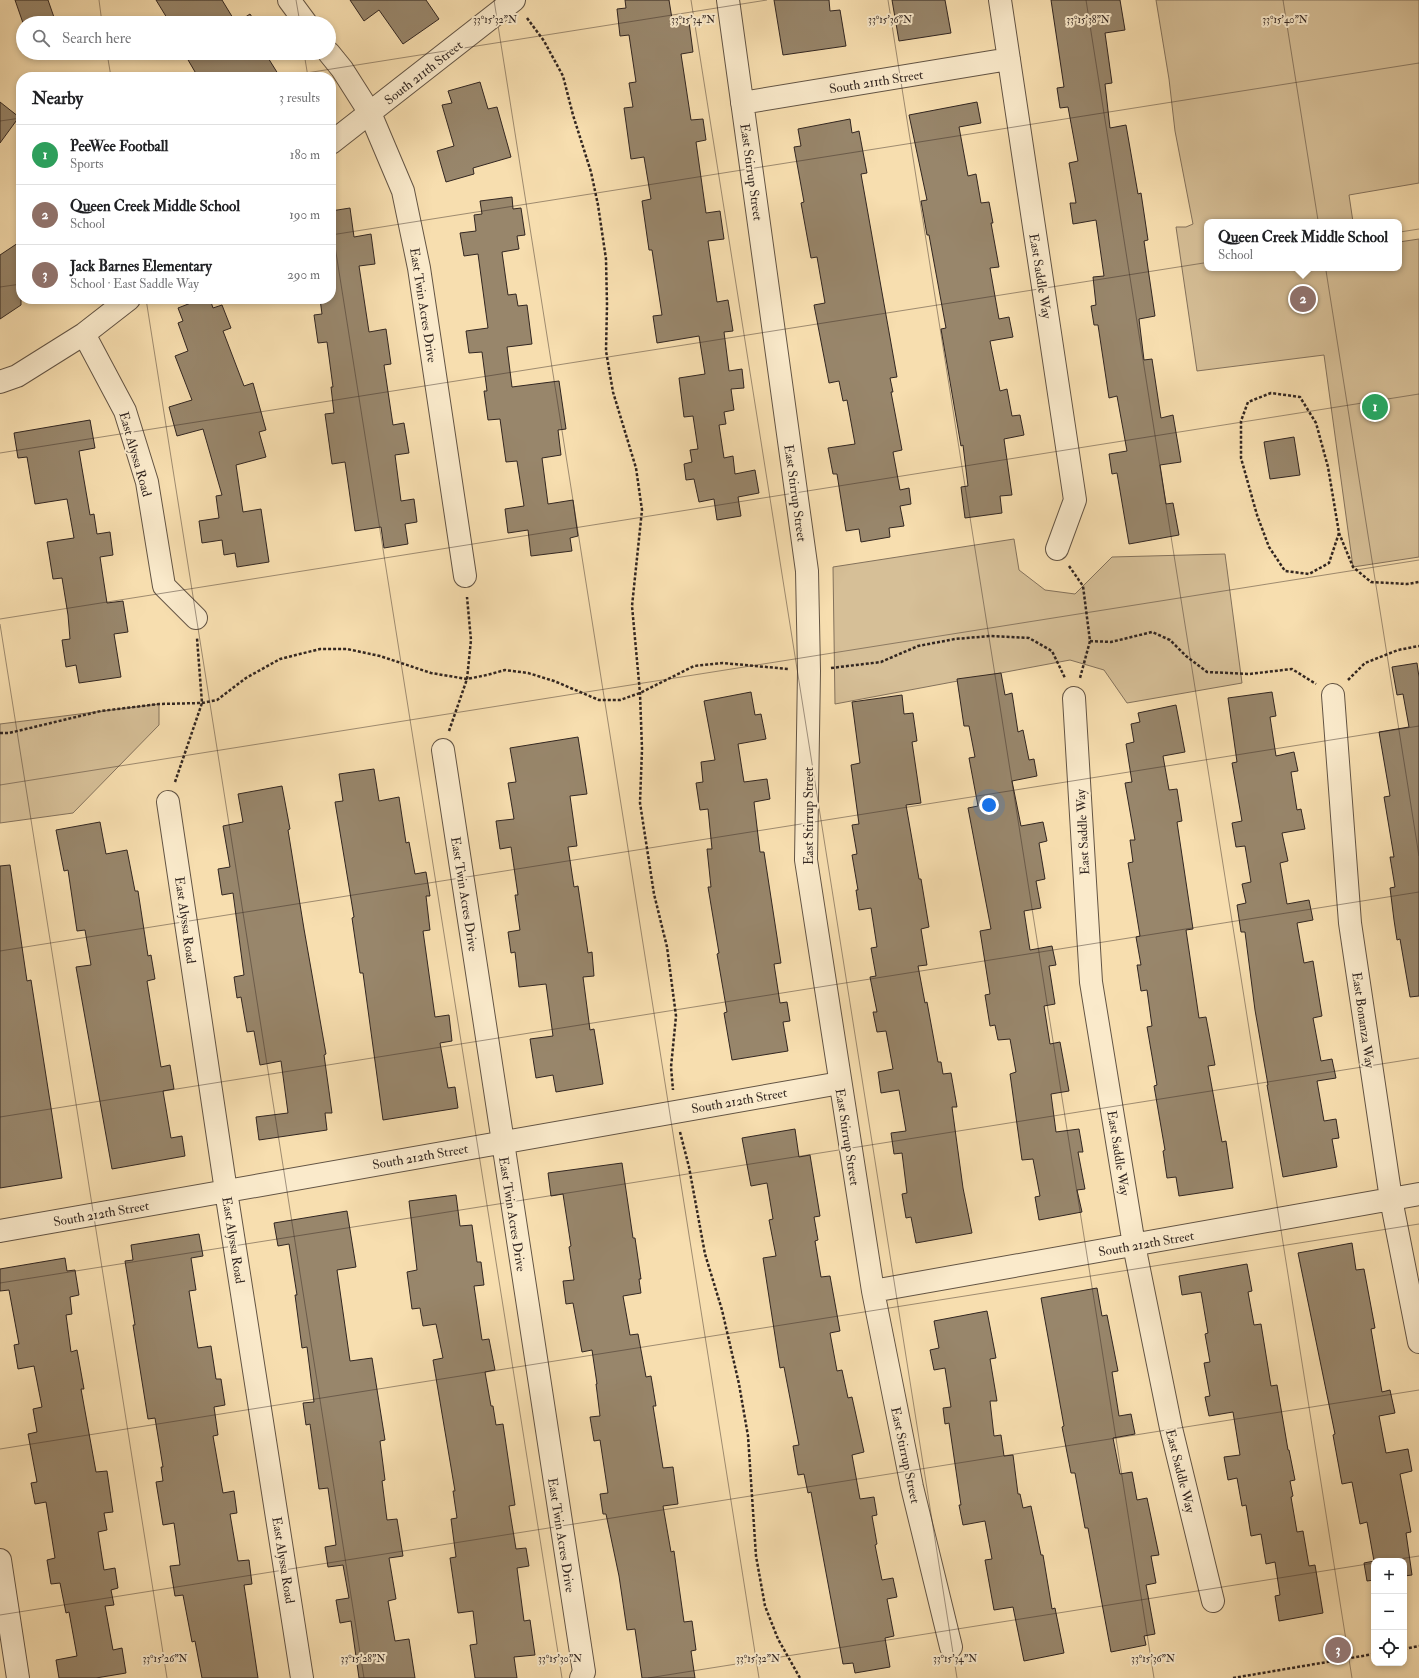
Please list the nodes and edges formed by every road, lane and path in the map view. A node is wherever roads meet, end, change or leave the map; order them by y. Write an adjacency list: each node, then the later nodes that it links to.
1 (289, 0): 5 (street)
2 (514, 0): 9 (street, South 211th Street); 23 (path)
3 (728, 0): 8 (street, East Stirrup Street)
4 (1000, 0): 6 (street, East Saddle Way)
5 (301, 16)
6 (1009, 59): 8 (street, South 211th Street); 15 (street, East Saddle Way)
7 (335, 60): 9 (street, East Twin Acres Drive)
8 (742, 103): 21 (street, East Stirrup Street)
9 (370, 113): 10 (street, South 211th Street); 16 (street, East Twin Acres Drive)
10 (336, 140)
11 (123, 304): 12 (street)
12 (84, 334): 13 (street); 18 (street, East Alyssa Road)
13 (0, 382)
14 (1339, 533): 14 (path); 17 (path)
15 (1057, 549): 19 (path)
16 (465, 576): 22 (path)
17 (1419, 582)
18 (196, 618): 26 (path)
19 (1090, 641): 24 (path); 25 (path)
20 (1419, 646): 24 (path)
21 (809, 671): 23 (path); 25 (path); 30 (street, East Stirrup Street)
22 (467, 679): 23 (path); 26 (path); 28 (path)
23 (640, 693): 31 (path)
24 (1333, 695): 35 (street, East Bonanza Way)
25 (1074, 698): 37 (street, East Saddle Way)
26 (202, 703): 27 (path); 29 (path)
27 (0, 733)
28 (443, 750): 32 (street, East Twin Acres Drive)
29 (168, 802): 33 (street, East Alyssa Road)
30 (840, 1083): 31 (street, South 212th Street); 38 (street, East Stirrup Street)
31 (675, 1111): 32 (street, South 212th Street); 49 (path)
32 (502, 1142): 33 (street, South 212th Street); 48 (street, East Twin Acres Drive)
33 (226, 1191): 36 (street, South 212th Street); 47 (street, East Alyssa Road)
34 (1419, 1194): 35 (street, South 212th Street)
35 (1390, 1199): 37 (street, South 212th Street); 39 (street, East Bonanza Way)
36 (0, 1231)
37 (1134, 1245): 38 (street, South 212th Street); 41 (street, East Saddle Way)
38 (873, 1291): 43 (street, East Stirrup Street)
39 (1419, 1342)
40 (0, 1560): 46 (street)
41 (1213, 1601)
42 (1419, 1646): 44 (path)
43 (951, 1647)
44 (1407, 1648)
45 (1371, 1655): 50 (path)
46 (18, 1678)
47 (302, 1678)
48 (581, 1678)
49 (800, 1678)
50 (1233, 1678)

